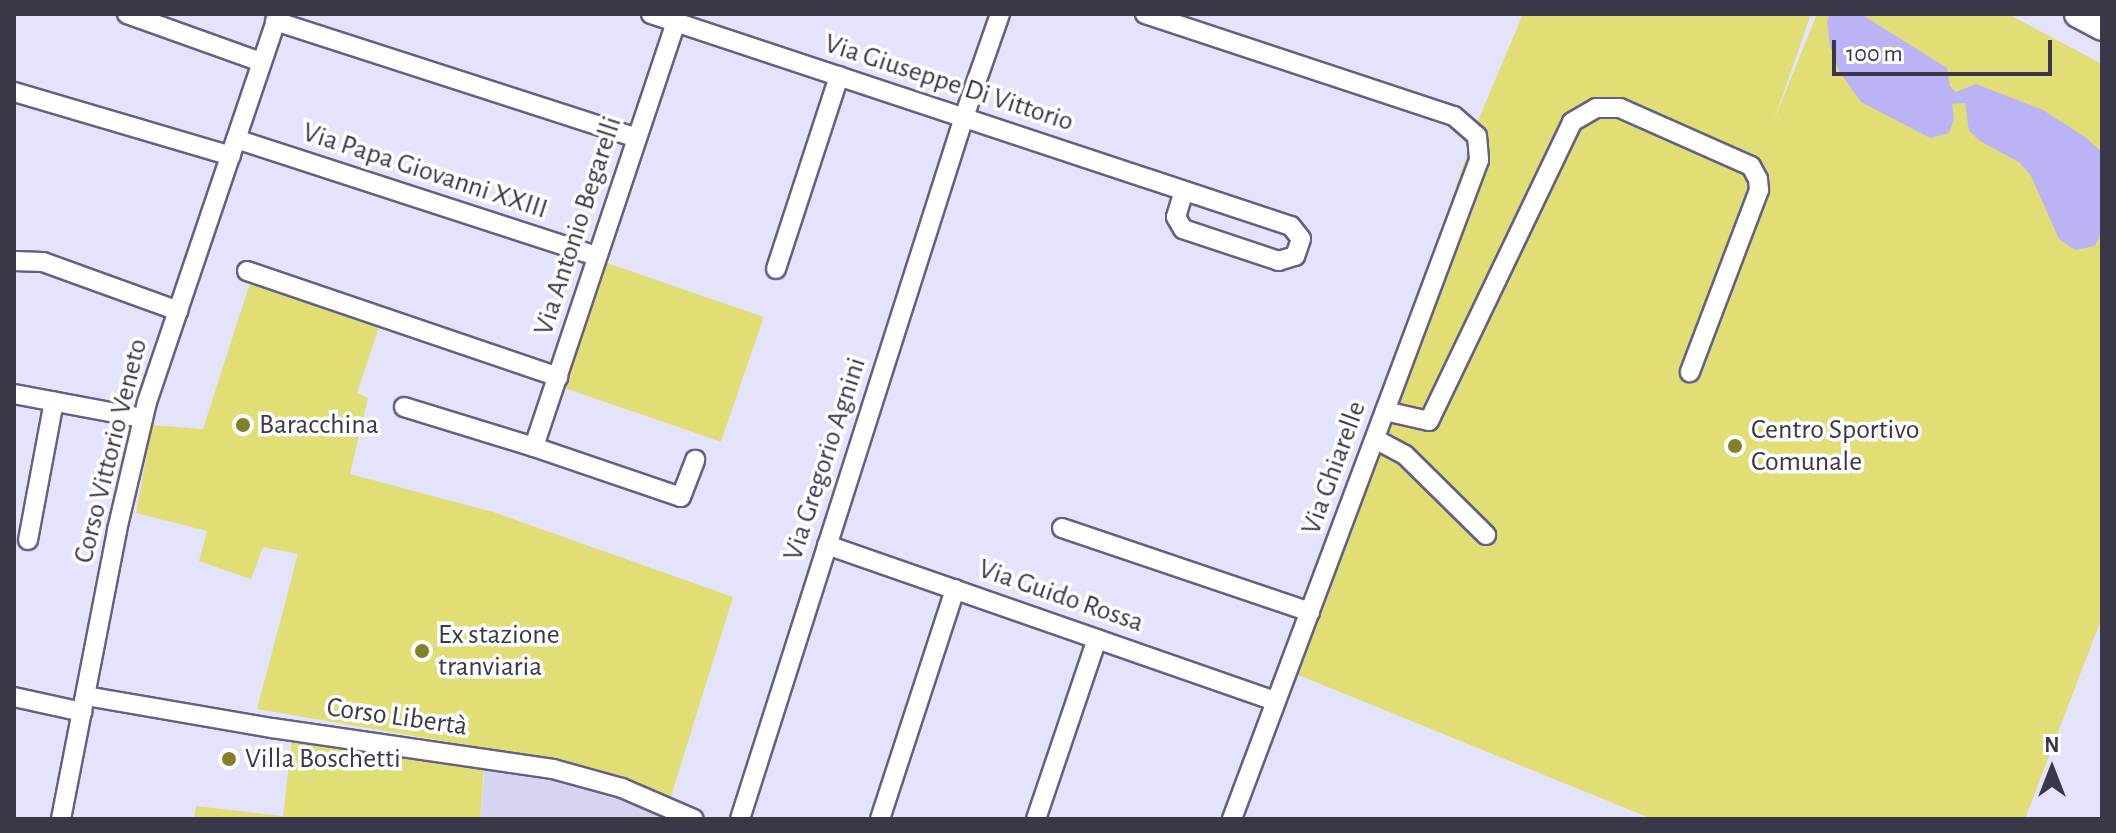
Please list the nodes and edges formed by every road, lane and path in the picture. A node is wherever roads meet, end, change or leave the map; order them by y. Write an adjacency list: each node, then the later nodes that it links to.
1 (127, 14): 9 (street)
2 (651, 14): 7 (street, Via Giuseppe Di Vittorio)
3 (1000, 14): 12 (street, Via Gregorio Agnini)
4 (1145, 14): 26 (street, Via Ghiarelle)
5 (2078, 14): 8 (highway)
6 (276, 17): 9 (street, Corso Vittorio Veneto); 13 (street)
7 (676, 22): 10 (street, Via Giuseppe Di Vittorio); 13 (street, Via Antonio Begarelli)
8 (2102, 27)
9 (261, 62): 14 (street, Corso Vittorio Veneto)
10 (839, 76): 12 (street, Via Giuseppe Di Vittorio); 18 (street)
11 (14, 92): 14 (street, Via Papa Giovanni XXIII)
12 (964, 117): 15 (street, Via Giuseppe Di Vittorio); 34 (street, Via Gregorio Agnini)
13 (637, 138): 16 (street, Via Antonio Begarelli)
14 (234, 148): 16 (street, Via Papa Giovanni XXIII); 20 (street, Corso Vittorio Veneto)
15 (1184, 191): 15 (street, Via Giuseppe Di Vittorio)
16 (597, 256): 22 (street, Via Antonio Begarelli)
17 (14, 261): 20 (street)
18 (776, 269)
19 (247, 271): 22 (street)
20 (178, 311): 27 (street, Corso Vittorio Veneto)
21 (1690, 372): 26 (street)
22 (558, 377): 29 (street, Via Antonio Begarelli)
23 (14, 394): 24 (street)
24 (54, 401): 27 (street); 33 (street)
25 (404, 407): 29 (street)
26 (1385, 411): 28 (street, Via Ghiarelle)
27 (142, 418): 40 (street, Corso Vittorio Veneto)
28 (1375, 439): 32 (street); 36 (street, Via Ghiarelle)
29 (534, 447): 30 (street)
30 (695, 460)
31 (1062, 528): 36 (street)
32 (1486, 535)
33 (28, 540)
34 (827, 545): 35 (street, Via Guido Rossa); 43 (street, Via Gregorio Agnini)
35 (955, 589): 37 (street, Via Guido Rossa); 44 (street)
36 (1310, 612): 39 (street, Via Ghiarelle)
37 (1097, 639): 39 (street, Via Guido Rossa); 45 (street)
38 (14, 697): 40 (street, Corso Libertà)
39 (1276, 701): 46 (street, Via Ghiarelle)
40 (84, 704): 41 (street, Corso Vittorio Veneto); 42 (street, Corso Libertà)
41 (61, 819)
42 (694, 819)
43 (740, 819)
44 (880, 819)
45 (1036, 819)
46 (1232, 819)

